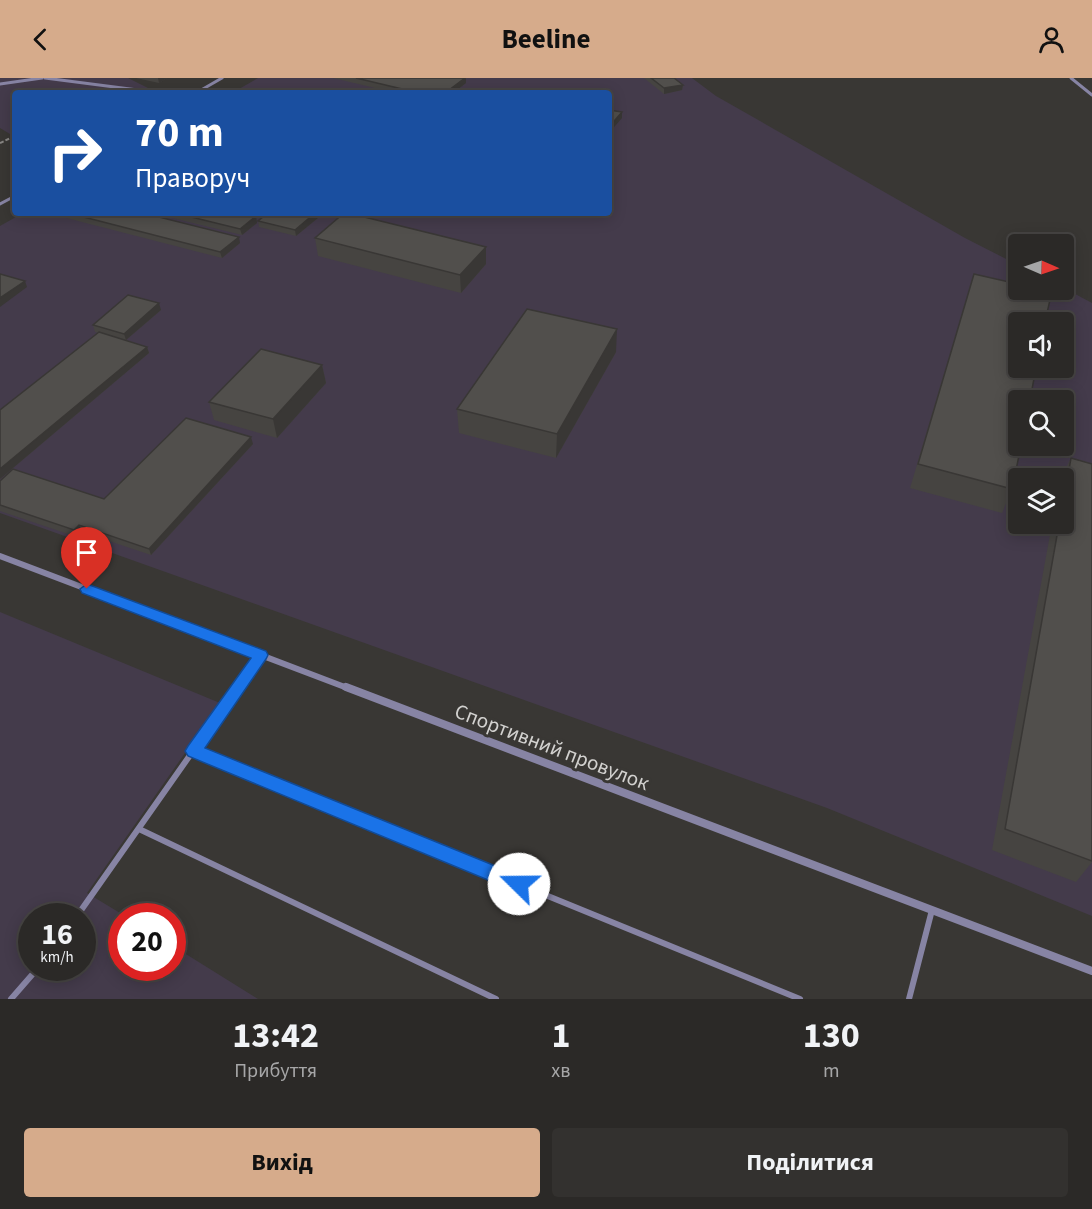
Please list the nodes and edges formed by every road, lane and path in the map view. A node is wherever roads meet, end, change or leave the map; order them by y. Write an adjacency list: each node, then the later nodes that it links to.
1 (43, 78): 4 (lane); 5 (lane)
2 (222, 78): 6 (lane)
3 (1071, 78): 7 (lane)
4 (0, 84)
5 (137, 90)
6 (201, 90)
7 (1092, 95)
8 (0, 556): 9 (street, Спортивний провулок)
9 (261, 655): 10 (lane); 13 (street, Спортивний провулок)
10 (194, 751): 11 (lane); 18 (lane)
11 (139, 829): 12 (lane); 17 (lane)
12 (86, 903)
13 (932, 910): 14 (street, Спортивний провулок); 19 (lane)
14 (1092, 971)
15 (26, 981): 16 (lane)
16 (10, 999)
17 (496, 999)
18 (800, 999)
19 (909, 999)

